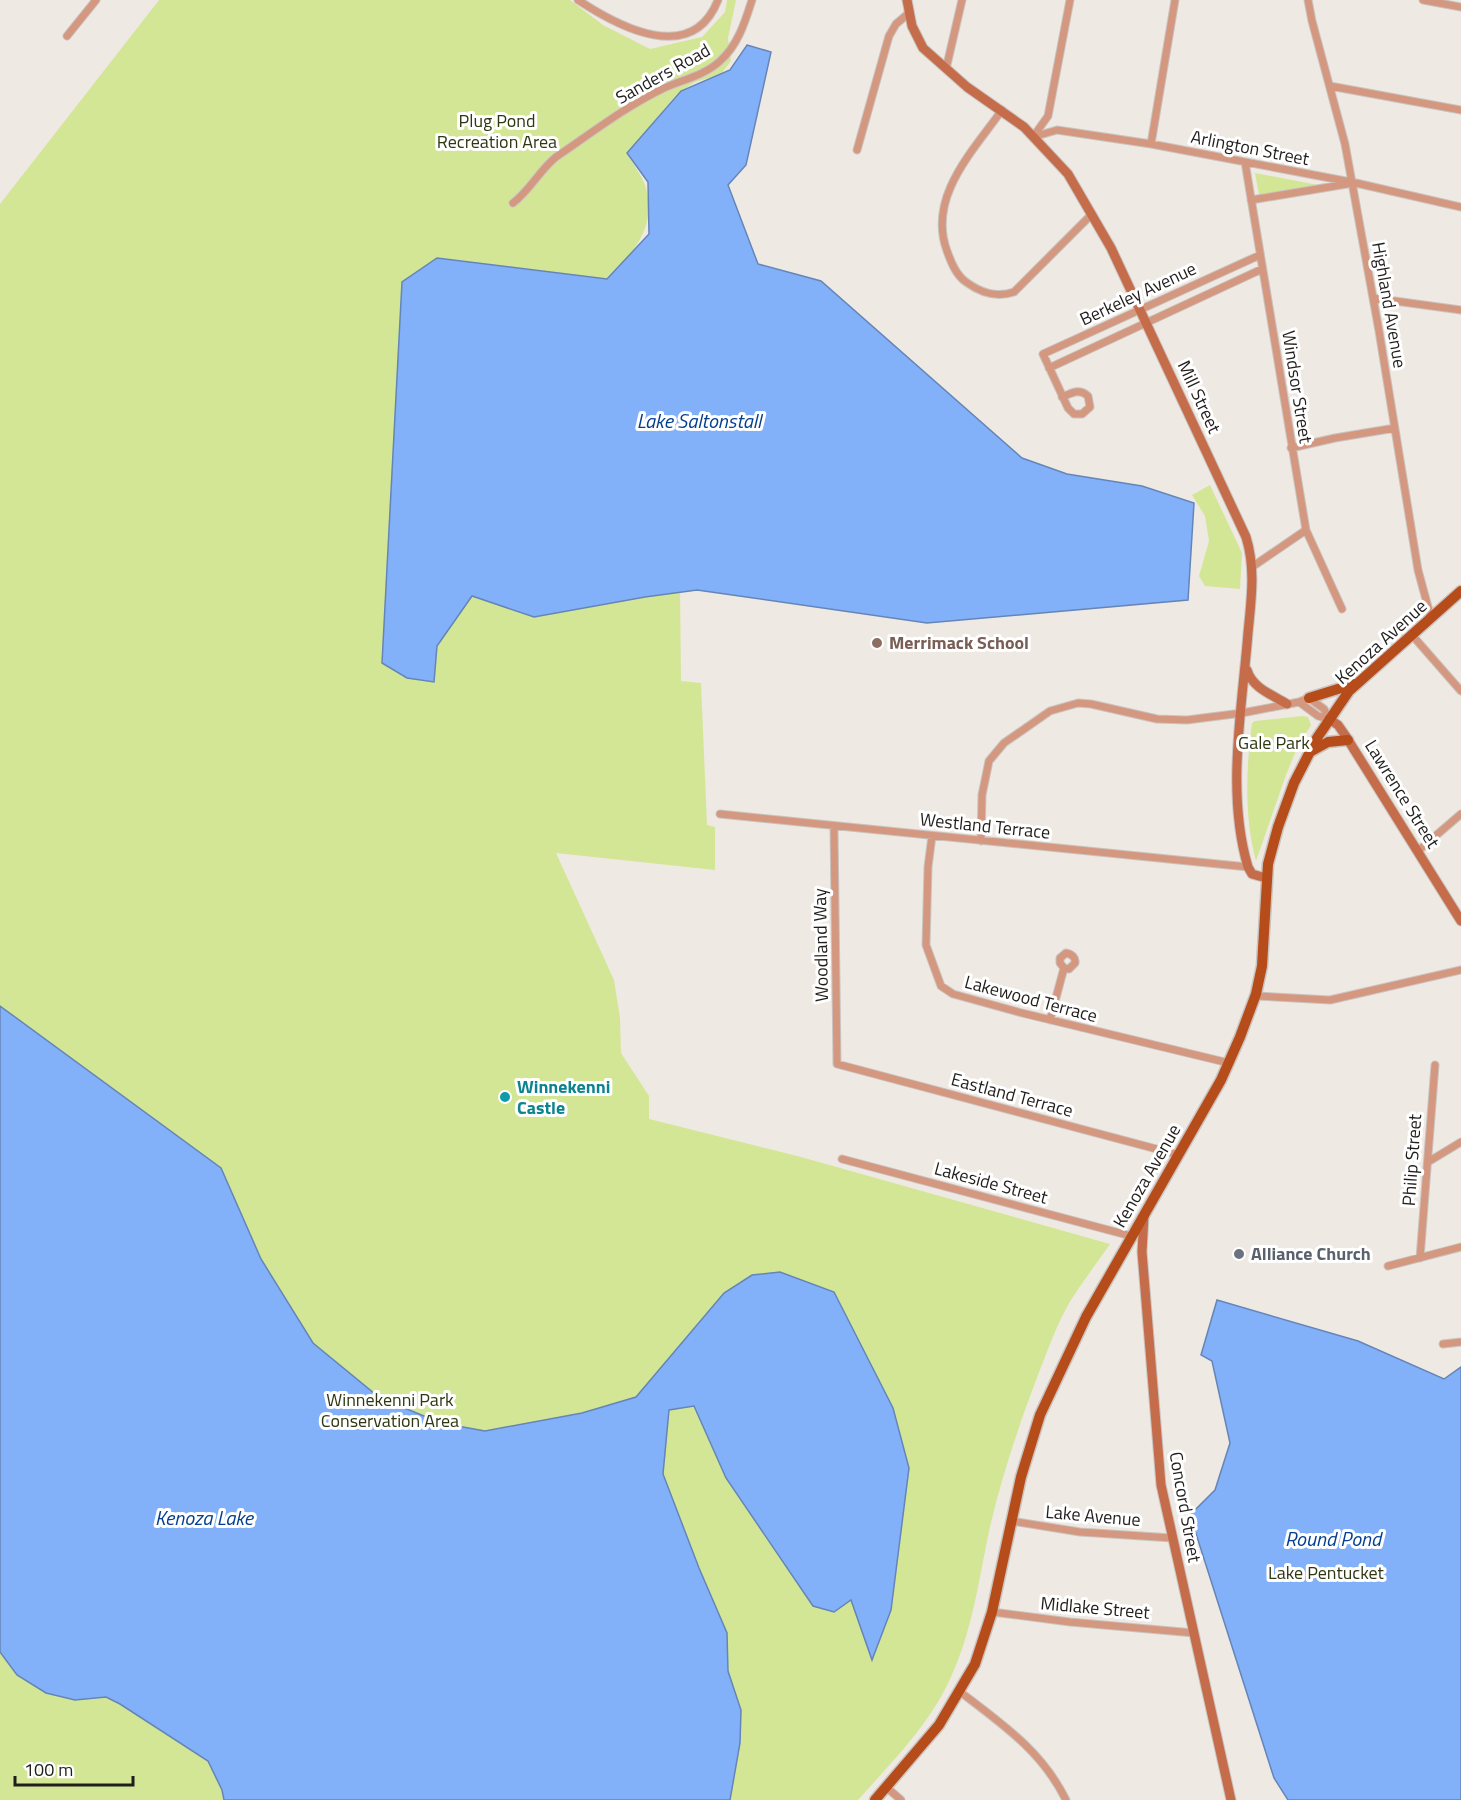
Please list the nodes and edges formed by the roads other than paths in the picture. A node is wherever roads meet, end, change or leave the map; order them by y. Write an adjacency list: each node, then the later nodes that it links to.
1 (96, 0): 13 (street)
2 (578, 0): 3 (street)
3 (718, 0)
4 (752, 0): 24 (street, Sanders Road)
5 (907, 0): 12 (main road, Mill Street)
6 (962, 0): 14 (street)
7 (1070, 0): 18 (street)
8 (1175, 0): 19 (street)
9 (1308, 0): 15 (street, Highland Avenue)
10 (1423, 0): 11 (street)
11 (1461, 7)
12 (909, 13): 14 (main road, Mill Street); 20 (street)
13 (68, 36)
14 (945, 69): 16 (main road, Mill Street)
15 (1330, 86): 17 (street); 22 (street, Highland Avenue)
16 (1002, 110): 18 (main road, Mill Street); 26 (street)
17 (1461, 110)
18 (1033, 137): 19 (street, Arlington Street); 26 (main road, Mill Street)
19 (1151, 144): 21 (street, Arlington Street)
20 (857, 150)
21 (1245, 162): 22 (street, Arlington Street); 23 (street, Windsor Street)
22 (1353, 183): 23 (street); 25 (street, Arlington Street); 29 (street, Highland Avenue)
23 (1251, 201): 27 (street, Windsor Street)
24 (513, 204)
25 (1461, 207)
26 (1092, 214): 30 (main road, Mill Street)
27 (1260, 255): 28 (street, Windsor Street); 30 (street, Berkeley Avenue)
28 (1262, 269): 32 (street, Berkeley Avenue); 36 (street, Windsor Street)
29 (1373, 298): 31 (street); 35 (street, Highland Avenue)
30 (1140, 310): 32 (main road, Mill Street); 33 (street, Berkeley Avenue)
31 (1461, 310)
32 (1146, 322): 33 (street, Berkeley Avenue); 38 (main road, Mill Street)
33 (1049, 368): 34 (street, Berkeley Avenue)
34 (1062, 397)
35 (1395, 428): 36 (street); 41 (street, Highland Avenue)
36 (1291, 448): 37 (street, Windsor Street)
37 (1306, 530): 38 (street); 40 (street, Windsor Street)
38 (1252, 567): 43 (main road, Mill Street)
39 (1461, 591): 41 (main road, Kenoza Avenue)
40 (1342, 609)
41 (1431, 618): 42 (main road, Kenoza Avenue)
42 (1412, 635): 44 (main road, Kenoza Avenue); 45 (street)
43 (1245, 667): 47 (main road); 48 (main road, Mill Street)
44 (1357, 683): 46 (main road); 49 (main road, Kenoza Avenue)
45 (1461, 691)
46 (1304, 700): 47 (street); 49 (street)
47 (1287, 704): 48 (street)
48 (1242, 713): 56 (street); 58 (main road, Mill Street)
49 (1329, 718): 50 (main road, Lawrence Street); 51 (main road, Kenoza Avenue)
50 (1348, 740): 51 (main road); 57 (main road, Lawrence Street)
51 (1310, 752): 59 (main road, Kenoza Avenue)
52 (720, 814): 54 (street, Westland Terrace)
53 (1461, 814): 57 (street)
54 (834, 827): 55 (street, Westland Terrace); 66 (street, Woodland Way)
55 (932, 836): 56 (street, Westland Terrace); 64 (street, Lakewood Terrace)
56 (981, 841): 58 (street, Westland Terrace)
57 (1418, 851): 60 (main road, Lawrence Street)
58 (1248, 867): 59 (main road)
59 (1266, 878): 63 (main road, Kenoza Avenue)
60 (1461, 921)
61 (1064, 968): 64 (street)
62 (1461, 970): 63 (street)
63 (1256, 996): 65 (main road, Kenoza Avenue)
64 (1050, 1020): 65 (street, Lakewood Terrace)
65 (1228, 1063): 69 (main road, Kenoza Avenue)
66 (837, 1064): 69 (street, Eastland Terrace)
67 (1435, 1065): 71 (street, Philip Street)
68 (1461, 1142): 71 (street)
69 (1179, 1155): 72 (main road, Kenoza Avenue)
70 (842, 1159): 73 (street, Lakeside Street)
71 (1428, 1162): 75 (street, Philip Street)
72 (1144, 1214): 73 (main road, Kenoza Avenue); 80 (main road, Concord Street)
73 (1131, 1236): 79 (main road, Kenoza Avenue)
74 (1461, 1247): 75 (street)
75 (1420, 1258): 76 (street)
76 (1388, 1266)
77 (1461, 1342): 78 (street)
78 (1443, 1344)
79 (1011, 1521): 80 (street, Lake Avenue); 81 (main road, Kenoza Avenue)
80 (1173, 1538): 82 (main road, Concord Street)
81 (993, 1612): 82 (street, Midlake Street); 83 (main road, Kenoza Avenue)
82 (1194, 1633): 88 (main road, Concord Street)
83 (959, 1691): 84 (main road, Kenoza Avenue); 87 (street)
84 (886, 1787): 85 (main road, Kenoza Avenue); 86 (street)
85 (875, 1800)
86 (901, 1800)
87 (1066, 1800)
88 (1232, 1800)

